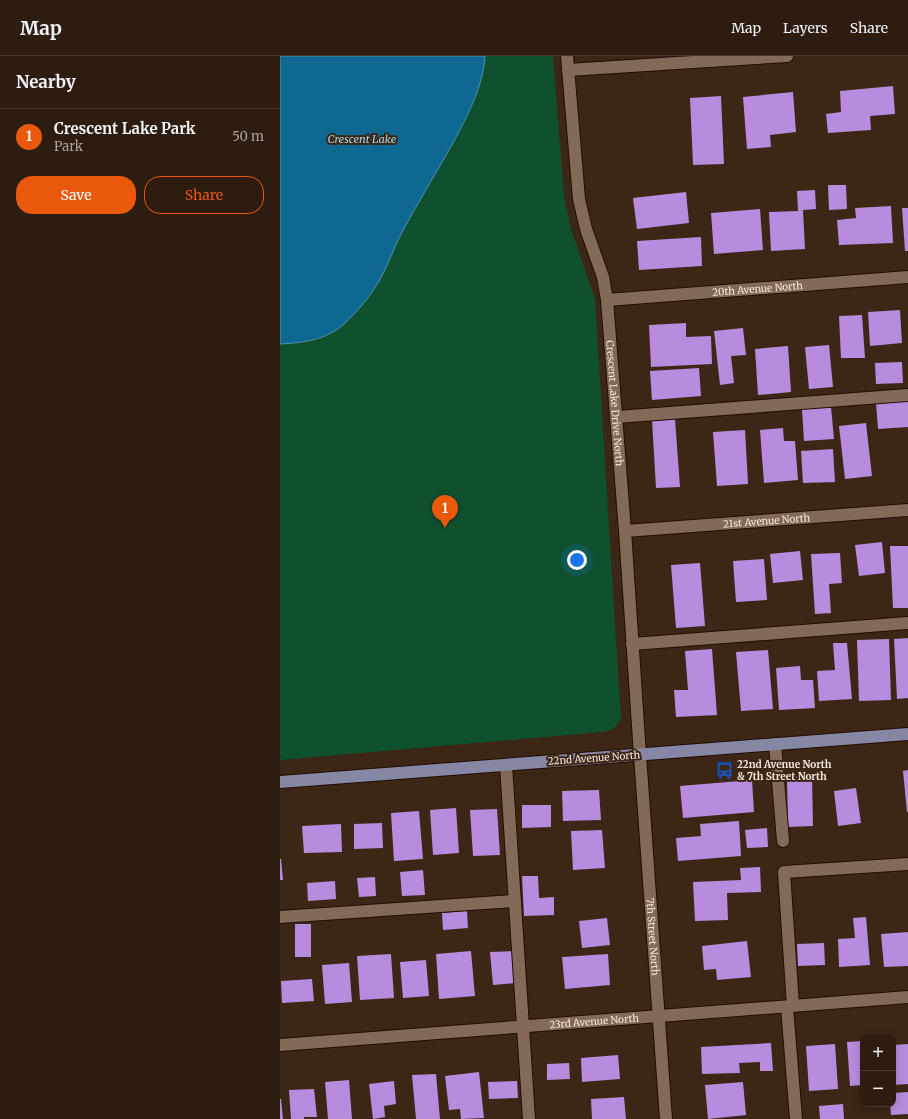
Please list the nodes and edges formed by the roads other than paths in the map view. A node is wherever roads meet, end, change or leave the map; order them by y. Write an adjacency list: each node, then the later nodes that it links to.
1 (567, 56): 3 (street, Crescent Lake Drive North)
2 (787, 56): 3 (street)
3 (568, 70): 5 (street, Crescent Lake Drive North)
4 (908, 277): 5 (street, 20th Avenue North)
5 (607, 300): 7 (street, Crescent Lake Drive North)
6 (908, 395): 7 (street)
7 (616, 417): 9 (street, Crescent Lake Drive North)
8 (908, 510): 9 (street, 21st Avenue North)
9 (625, 531): 11 (street, Crescent Lake Drive North)
10 (908, 623): 11 (street)
11 (632, 644): 14 (street, Crescent Lake Drive North)
12 (908, 734): 13 (main road, 22nd Avenue North)
13 (775, 744): 14 (main road, 22nd Avenue North); 17 (street)
14 (640, 755): 15 (main road, 22nd Avenue North); 23 (street, 7th Street North)
15 (506, 765): 16 (main road, 22nd Avenue North); 19 (street)
16 (280, 782)
17 (783, 842)
18 (908, 864): 22 (street)
19 (515, 901): 20 (street); 24 (street)
20 (280, 917)
21 (908, 997): 22 (street, 23rd Avenue North)
22 (790, 1006): 23 (street, 23rd Avenue North); 28 (street)
23 (659, 1016): 24 (street, 23rd Avenue North); 27 (street, 7th Street North)
24 (523, 1026): 25 (street, 23rd Avenue North); 26 (street)
25 (280, 1045)
26 (529, 1119)
27 (666, 1119)
28 (796, 1119)

